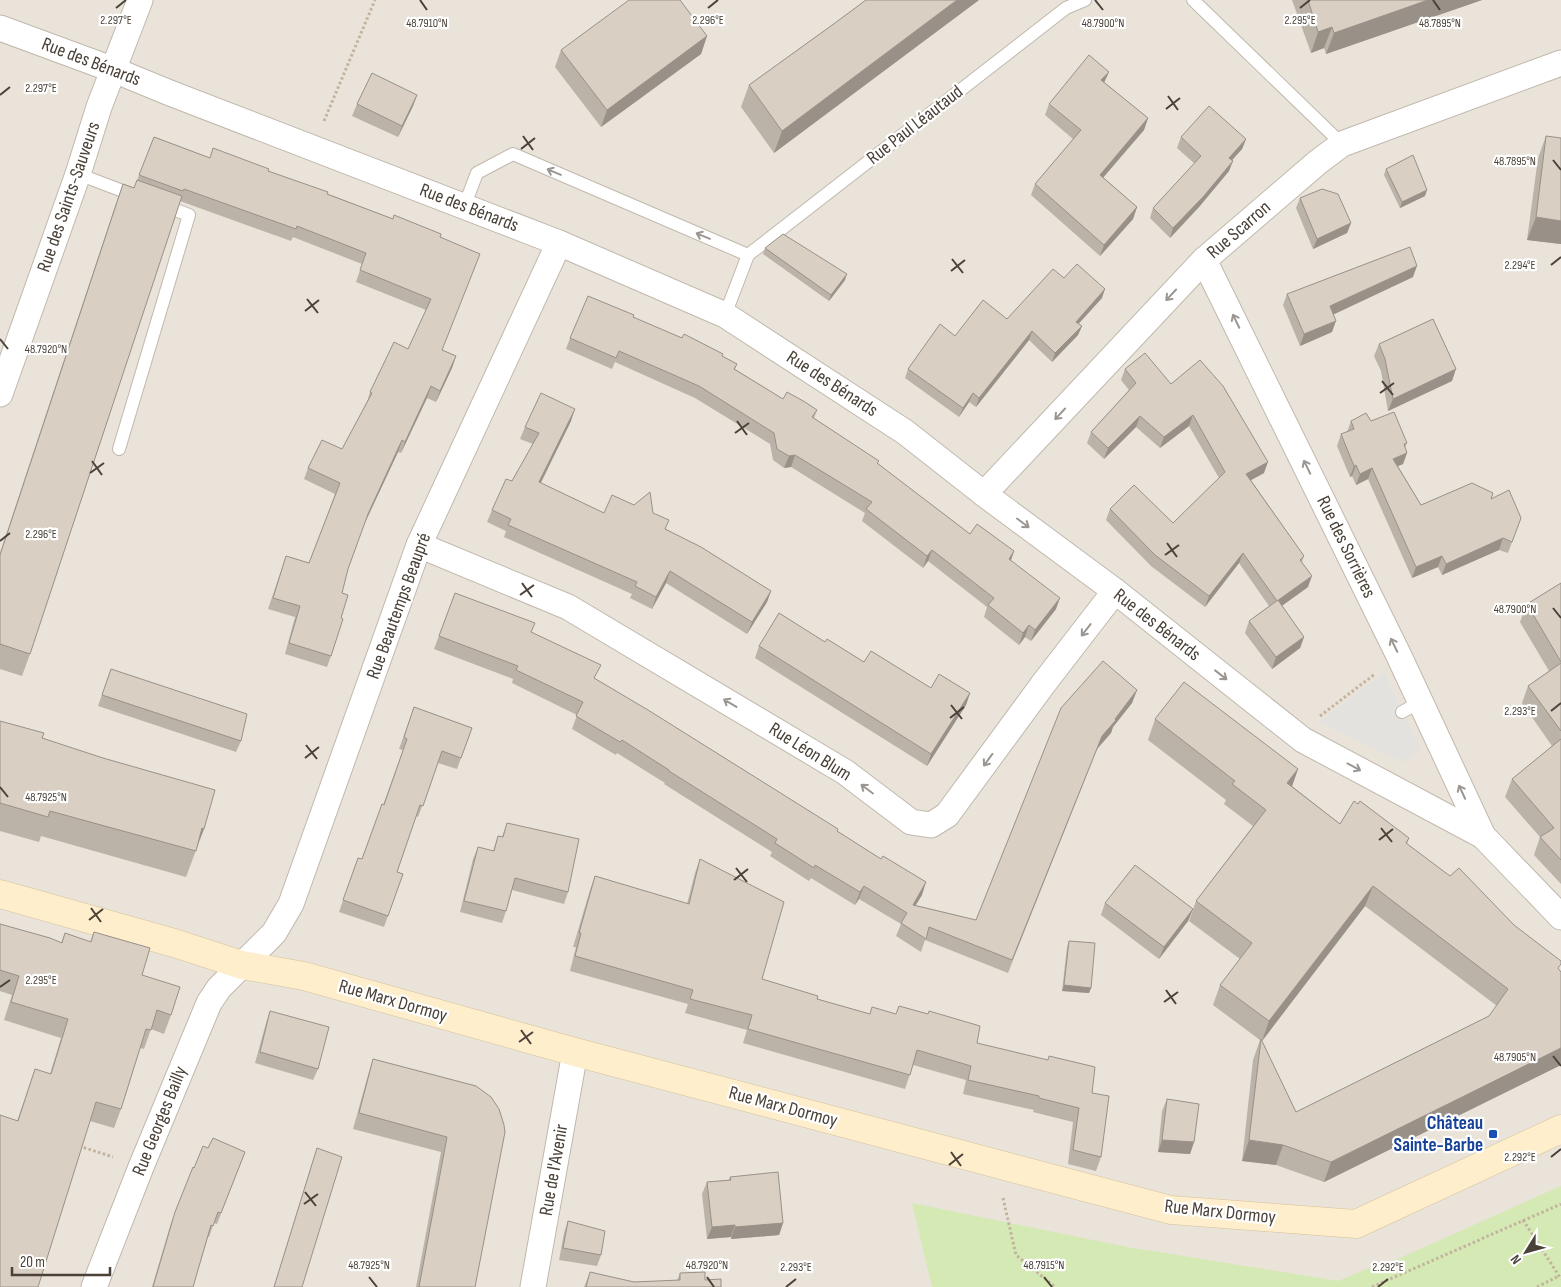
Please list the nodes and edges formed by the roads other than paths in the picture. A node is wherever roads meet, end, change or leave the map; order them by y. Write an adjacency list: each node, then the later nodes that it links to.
1 (140, 0): 6 (street, Rue des Saints-Sauveurs)
2 (1085, 0): 11 (lane, Rue Paul Léautaud)
3 (1193, 0): 7 (lane)
4 (0, 28): 6 (street, Rue des Bénards)
5 (1561, 63): 7 (street, Rue Scarron)
6 (114, 70): 8 (street, Rue des Saints-Sauveurs); 9 (street, Rue des Bénards)
7 (1342, 144): 12 (street, Rue Scarron)
8 (78, 174): 14 (street, Rue des Saints-Sauveurs); 15 (lane)
9 (464, 207): 10 (street, Rue des Bénards); 11 (lane, one-way to 9)
10 (558, 243): 13 (street, Rue des Bénards); 17 (street, Rue Beautemps Beaupré)
11 (748, 255): 13 (lane)
12 (1204, 260): 16 (street, Rue Scarron, one-way to 16); 19 (street, Rue des Sorrières, one-way to 12)
13 (725, 315): 16 (street, Rue des Bénards)
14 (0, 394)
15 (120, 449)
16 (984, 494): 18 (street, Rue des Bénards, one-way to 18)
17 (420, 545): 18 (street, Rue Léon Blum, one-way to 17); 22 (street, Rue Beautemps Beaupré)
18 (1115, 592): 19 (street, Rue des Bénards, one-way to 19)
19 (1483, 836): 21 (street, Rue des Bénards)
20 (0, 894): 22 (main road, Rue Marx Dormoy)
21 (1561, 917)
22 (242, 965): 23 (main road, Rue Marx Dormoy); 25 (street, Rue Georges Bailly)
23 (574, 1052): 24 (main road, Rue Marx Dormoy); 26 (street, Rue de l'Avenir)
24 (1561, 1129)
25 (94, 1287)
26 (533, 1287)

